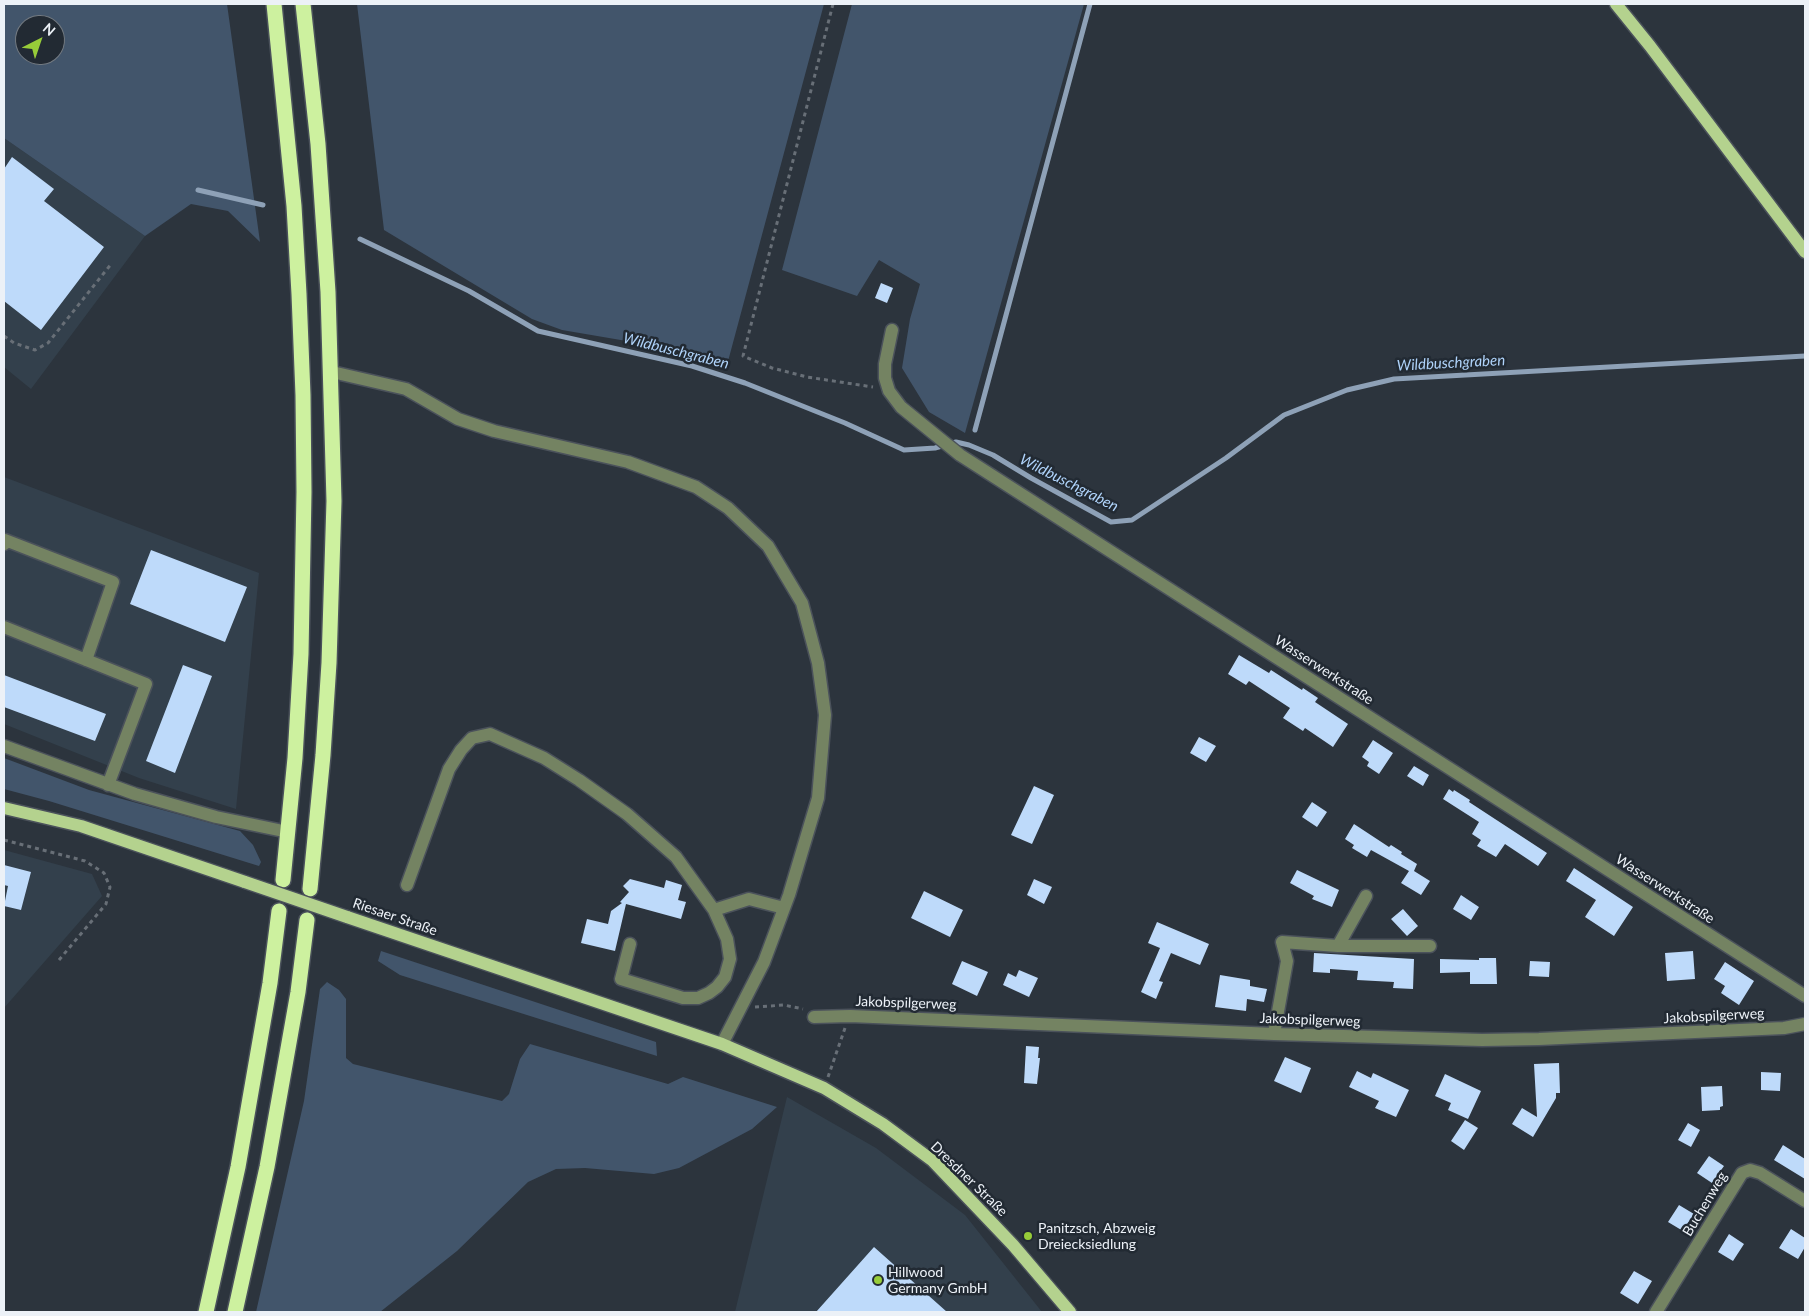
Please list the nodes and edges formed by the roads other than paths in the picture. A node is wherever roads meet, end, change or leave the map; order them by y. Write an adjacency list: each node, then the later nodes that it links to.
1 (274, 4): 13 (highway)
2 (303, 4): 6 (highway)
3 (1616, 4): 4 (main road)
4 (1805, 252)
5 (892, 330): 25 (street, Wasserwerkstraße)
6 (332, 372): 16 (highway); 18 (street)
7 (4, 544): 9 (street)
8 (4, 628): 9 (street)
9 (86, 660): 11 (street)
10 (4, 746): 11 (street)
11 (108, 785): 13 (street)
12 (4, 808): 29 (main road, Riesaer Straße, bridge)
13 (288, 832): 14 (highway)
14 (283, 880)
15 (407, 885): 19 (street)
16 (310, 889)
17 (1366, 896): 23 (street)
18 (784, 908): 19 (street); 29 (street)
19 (714, 910): 22 (street)
20 (279, 911): 32 (highway)
21 (307, 920): 33 (highway)
22 (630, 944)
23 (1338, 946): 24 (street); 28 (street)
24 (1430, 946)
25 (1805, 996)
26 (814, 1017): 28 (street, Jakobspilgerweg)
27 (1805, 1024): 28 (street, Jakobspilgerweg)
28 (1274, 1034)
29 (722, 1044): 30 (main road, Riesaer Straße)
30 (773, 1065): 34 (main road, Dresdner Straße)
31 (1805, 1202): 35 (street, Buchenweg)
32 (206, 1312)
33 (235, 1312)
34 (1070, 1312)
35 (1656, 1312)

